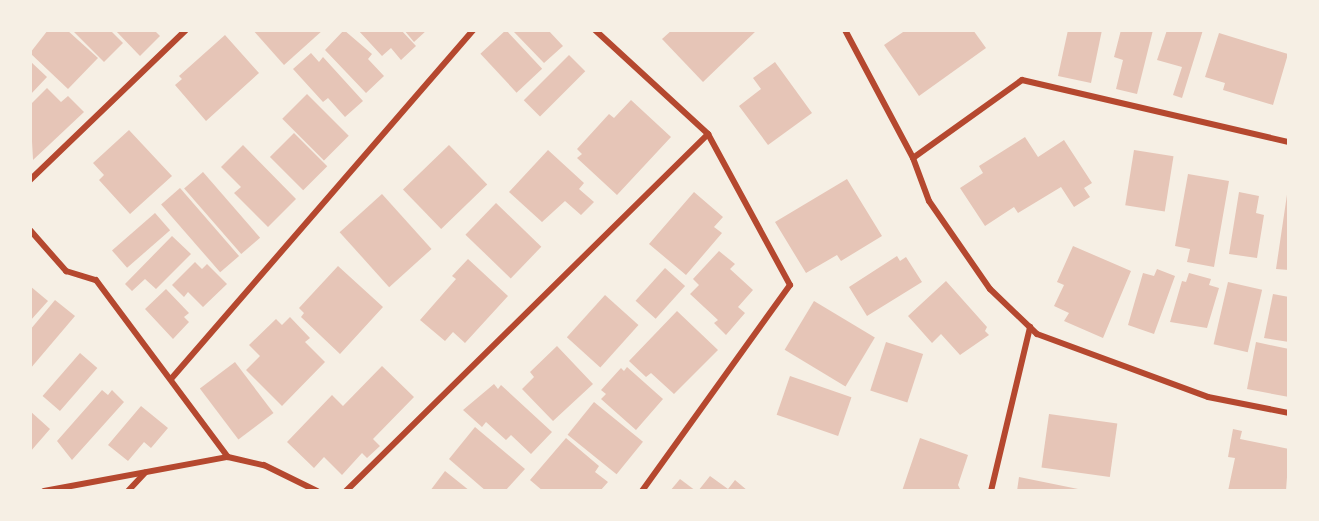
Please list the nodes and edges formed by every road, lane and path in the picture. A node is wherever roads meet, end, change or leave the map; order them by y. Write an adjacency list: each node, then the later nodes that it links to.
1 (186, 30): 8 (street)
2 (473, 30): 11 (street)
3 (595, 30): 5 (street)
4 (845, 30): 7 (street)
5 (708, 134): 18 (street); 19 (street)
6 (1288, 140): 7 (street)
7 (913, 158): 10 (street)
8 (30, 180)
9 (30, 230): 11 (street)
10 (1030, 327): 12 (street); 20 (street)
11 (171, 379): 13 (street)
12 (1289, 413)
13 (228, 457): 14 (street); 17 (street)
14 (145, 472): 15 (street); 16 (street)
15 (44, 491)
16 (128, 491)
17 (317, 491)
18 (346, 491)
19 (642, 491)
20 (991, 491)

